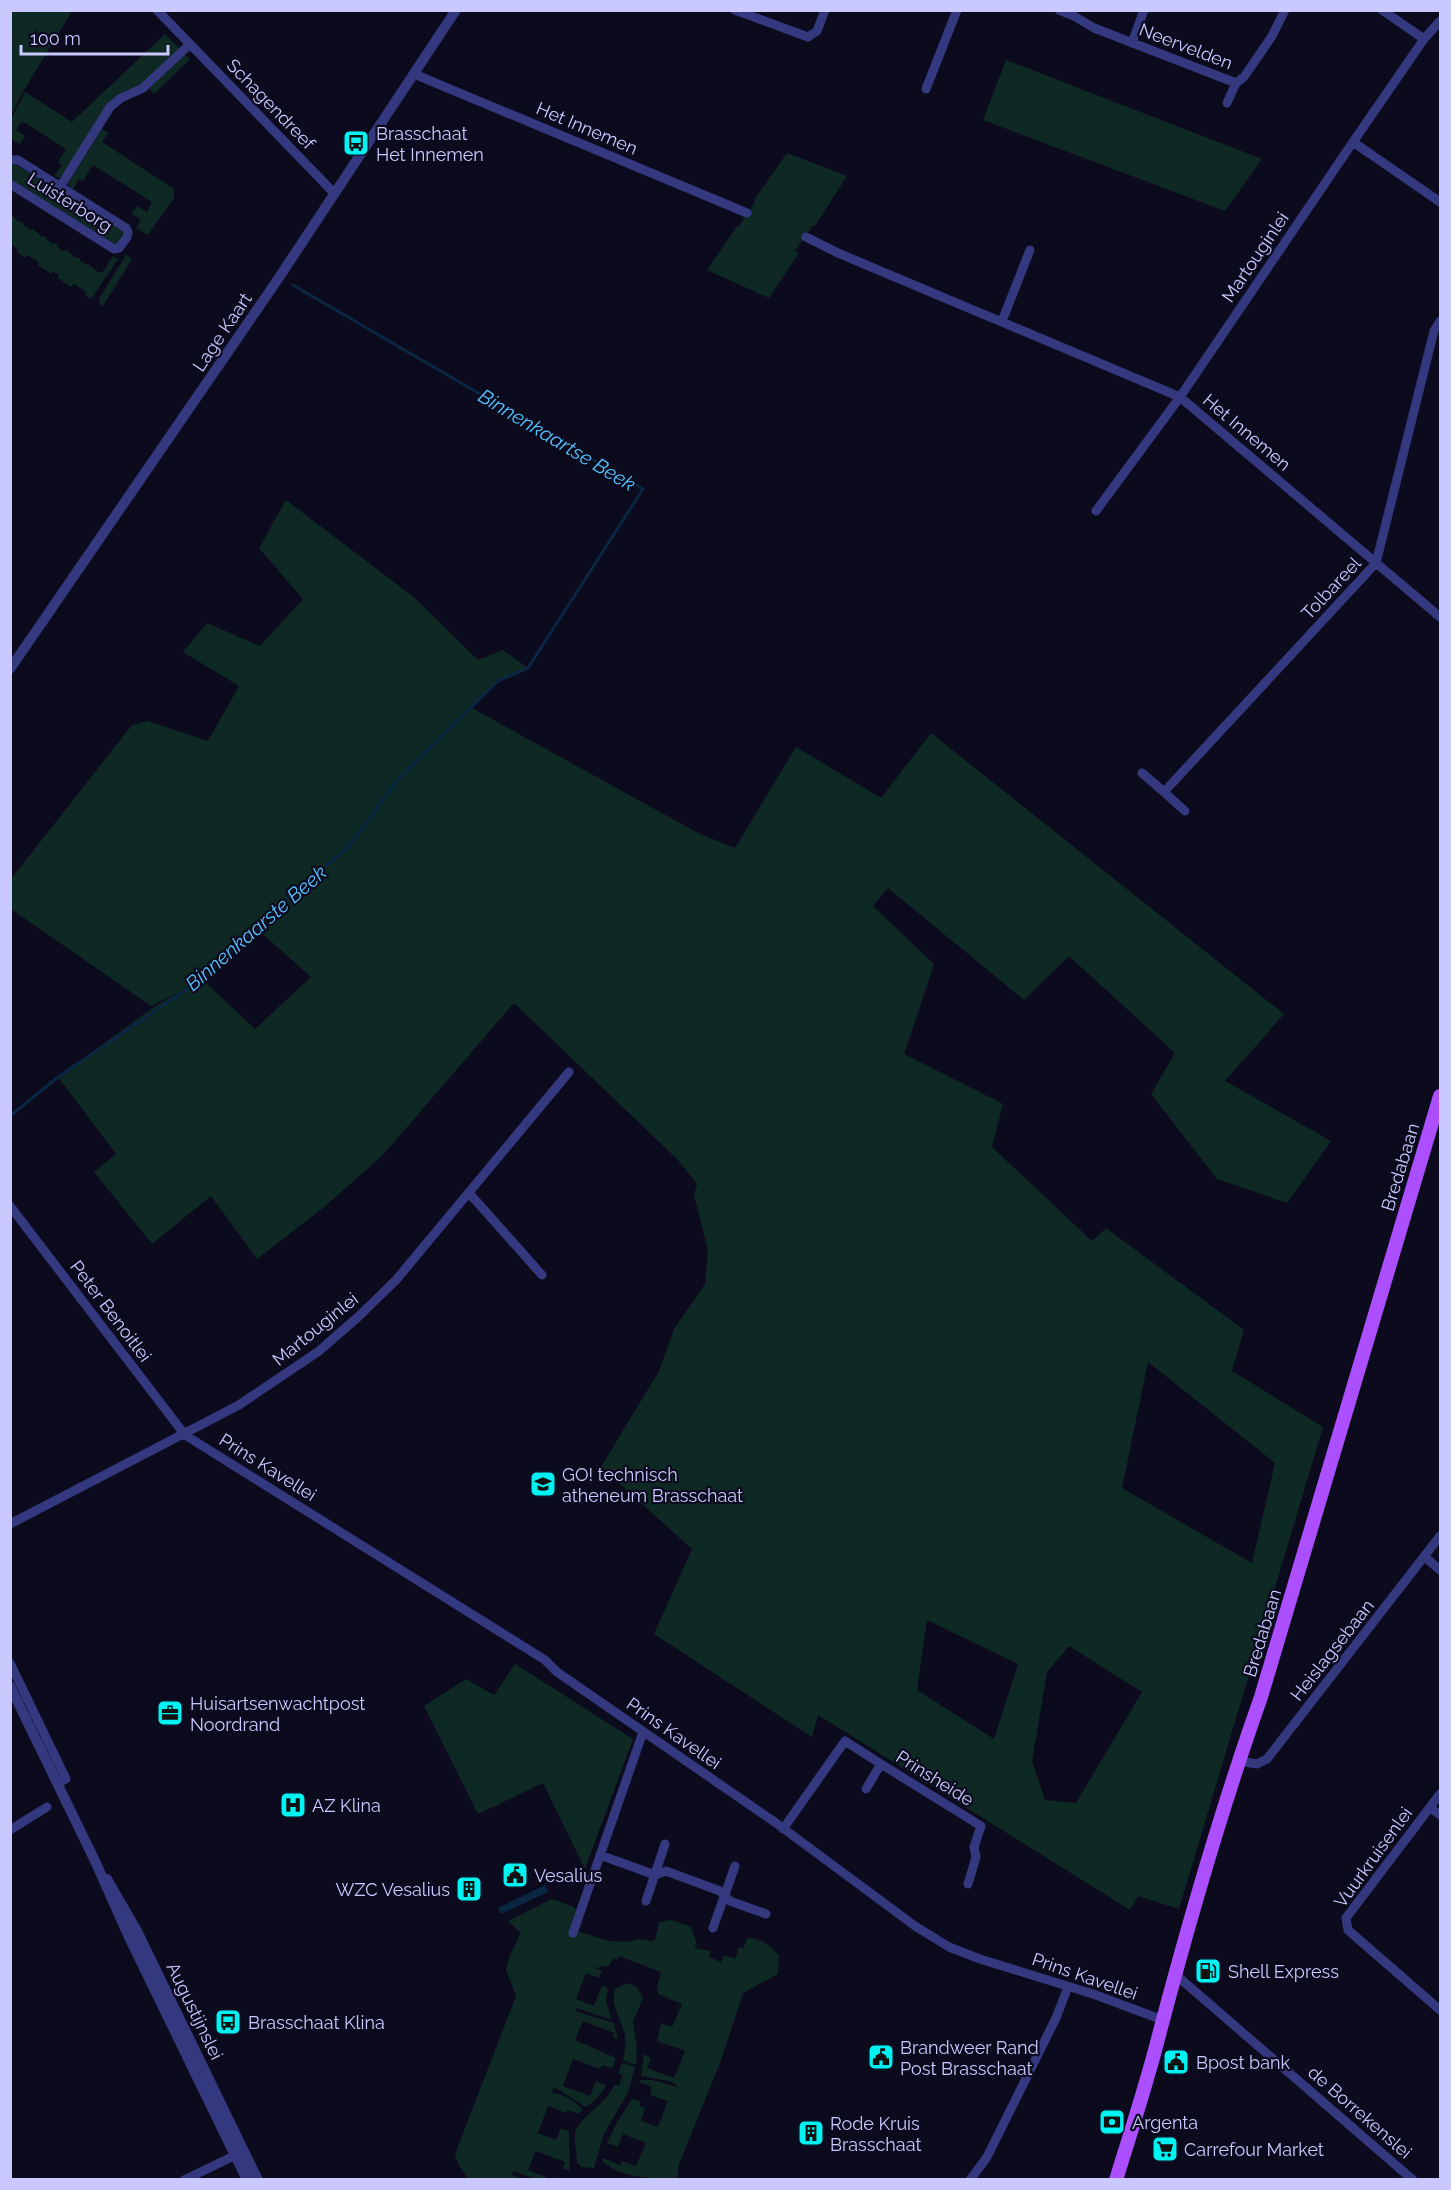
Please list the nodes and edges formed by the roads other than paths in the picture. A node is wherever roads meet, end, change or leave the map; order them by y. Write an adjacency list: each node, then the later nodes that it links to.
1 (157, 10): 13 (street, Schagendreef)
2 (456, 10): 14 (street, Lage Kaart)
3 (735, 10): 4 (street)
4 (825, 10)
5 (957, 10): 16 (street)
6 (1059, 10): 12 (street, Neervelden)
7 (1144, 10): 12 (street)
8 (1285, 10): 15 (street, Neervelden)
9 (1382, 10): 11 (street)
10 (1440, 21): 11 (street, Martouginlei)
11 (1424, 39): 18 (street, Martouginlei)
12 (1132, 43): 15 (street, Neervelden)
13 (190, 44): 21 (street, Luisterborg); 22 (street, Schagendreef)
14 (414, 74): 22 (street, Lage Kaart); 24 (street, Het Innemen)
15 (1236, 83): 17 (street, Neervelden)
16 (926, 89)
17 (1227, 103)
18 (1353, 142): 23 (street); 29 (street, Martouginlei)
19 (10, 160): 21 (street, Luisterborg)
20 (10, 184): 21 (street, Luisterborg)
21 (60, 187)
22 (335, 194): 33 (street, Lage Kaart)
23 (1440, 202)
24 (747, 213)
25 (806, 237): 27 (street, Het Innemen)
26 (1030, 250): 27 (street)
27 (1002, 321): 29 (street, Het Innemen)
28 (1440, 321): 31 (street, Tolbareel)
29 (1180, 397): 30 (street, Martouginlei); 31 (street, Het Innemen)
30 (1096, 511)
31 (1377, 563): 32 (street, Het Innemen); 35 (street, Tolbareel)
32 (1440, 617)
33 (10, 669)
34 (1142, 773): 35 (street)
35 (1164, 792): 36 (street)
36 (1185, 811)
37 (569, 1072): 39 (street, Martouginlei)
38 (1440, 1096): 50 (main road, Bredabaan)
39 (469, 1193): 41 (street); 42 (street, Martouginlei)
40 (10, 1206): 42 (street, Peter Benoitlei)
41 (542, 1275)
42 (184, 1435): 43 (street, Martouginlei); 49 (street, Prins Kavellei)
43 (10, 1524)
44 (1440, 1536): 45 (street, Heislagsebaan)
45 (1425, 1557): 46 (street); 50 (street, Heislagsebaan)
46 (1440, 1570)
47 (10, 1663): 52 (street, Augustijnslei)
48 (10, 1686): 52 (street, Augustijnslei)
49 (643, 1732): 58 (street, Prins Kavellei); 61 (street)
50 (1239, 1761): 71 (main road, Bredabaan)
51 (882, 1764): 53 (street, Prinsheide); 58 (street, Prinsheide); 65 (street, Prinsheide)
52 (62, 1781): 62 (street, Augustijnslei)
53 (866, 1790)
54 (1440, 1794): 56 (street, Vuurkruisenlei)
55 (47, 1807): 59 (street)
56 (1430, 1807): 57 (street); 73 (street, Vuurkruisenlei)
57 (1440, 1815)
58 (783, 1829): 72 (street, Prins Kavellei)
59 (10, 1830)
60 (665, 1844): 64 (street)
61 (600, 1855): 64 (street); 70 (street)
62 (95, 1861): 75 (street, Augustijnslei); 78 (street, Augustijnslei)
63 (735, 1866): 66 (street)
64 (655, 1875): 66 (street); 67 (street)
65 (968, 1884)
66 (725, 1896): 68 (street); 69 (street)
67 (646, 1901)
68 (766, 1914)
69 (713, 1928)
70 (573, 1933)
71 (1176, 1975): 74 (main road, Bredabaan); 81 (street, de Borrekenslei)
72 (1068, 1987): 74 (street, Prins Kavellei); 79 (street)
73 (1440, 2010)
74 (1163, 2020): 80 (main road, Bredabaan)
75 (236, 2156): 76 (street); 77 (street, Augustijnslei)
76 (184, 2180)
77 (247, 2180)
78 (258, 2180)
79 (970, 2180)
80 (1116, 2180)
81 (1413, 2180)

